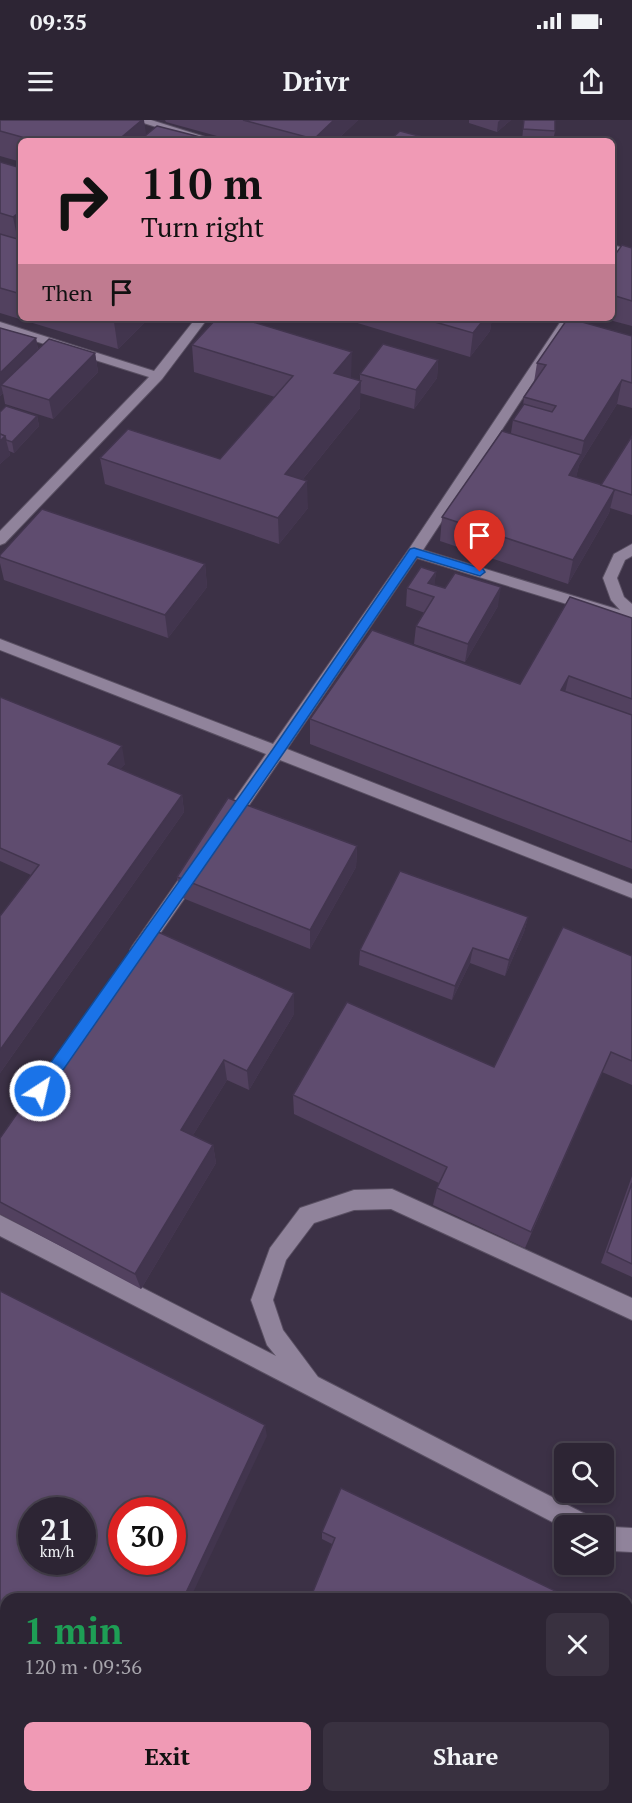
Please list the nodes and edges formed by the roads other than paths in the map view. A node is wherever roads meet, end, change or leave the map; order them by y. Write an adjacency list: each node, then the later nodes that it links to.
1 (139, 120): 2 (street)
2 (202, 138)
3 (200, 321): 6 (street)
4 (568, 321): 9 (street)
5 (0, 326): 6 (street)
6 (158, 376): 7 (street)
7 (0, 540)
8 (632, 549): 10 (street)
9 (414, 552): 11 (street); 13 (street)
10 (632, 612)
11 (632, 619)
12 (0, 644): 13 (street)
13 (278, 752): 14 (street); 16 (street)
14 (217, 839)
15 (203, 858): 17 (street)
16 (632, 891)
17 (129, 964)
18 (0, 1225): 20 (street)
19 (632, 1309): 20 (street)
20 (312, 1384): 21 (street)
21 (564, 1515)
22 (614, 1539): 23 (street)
23 (632, 1540)

